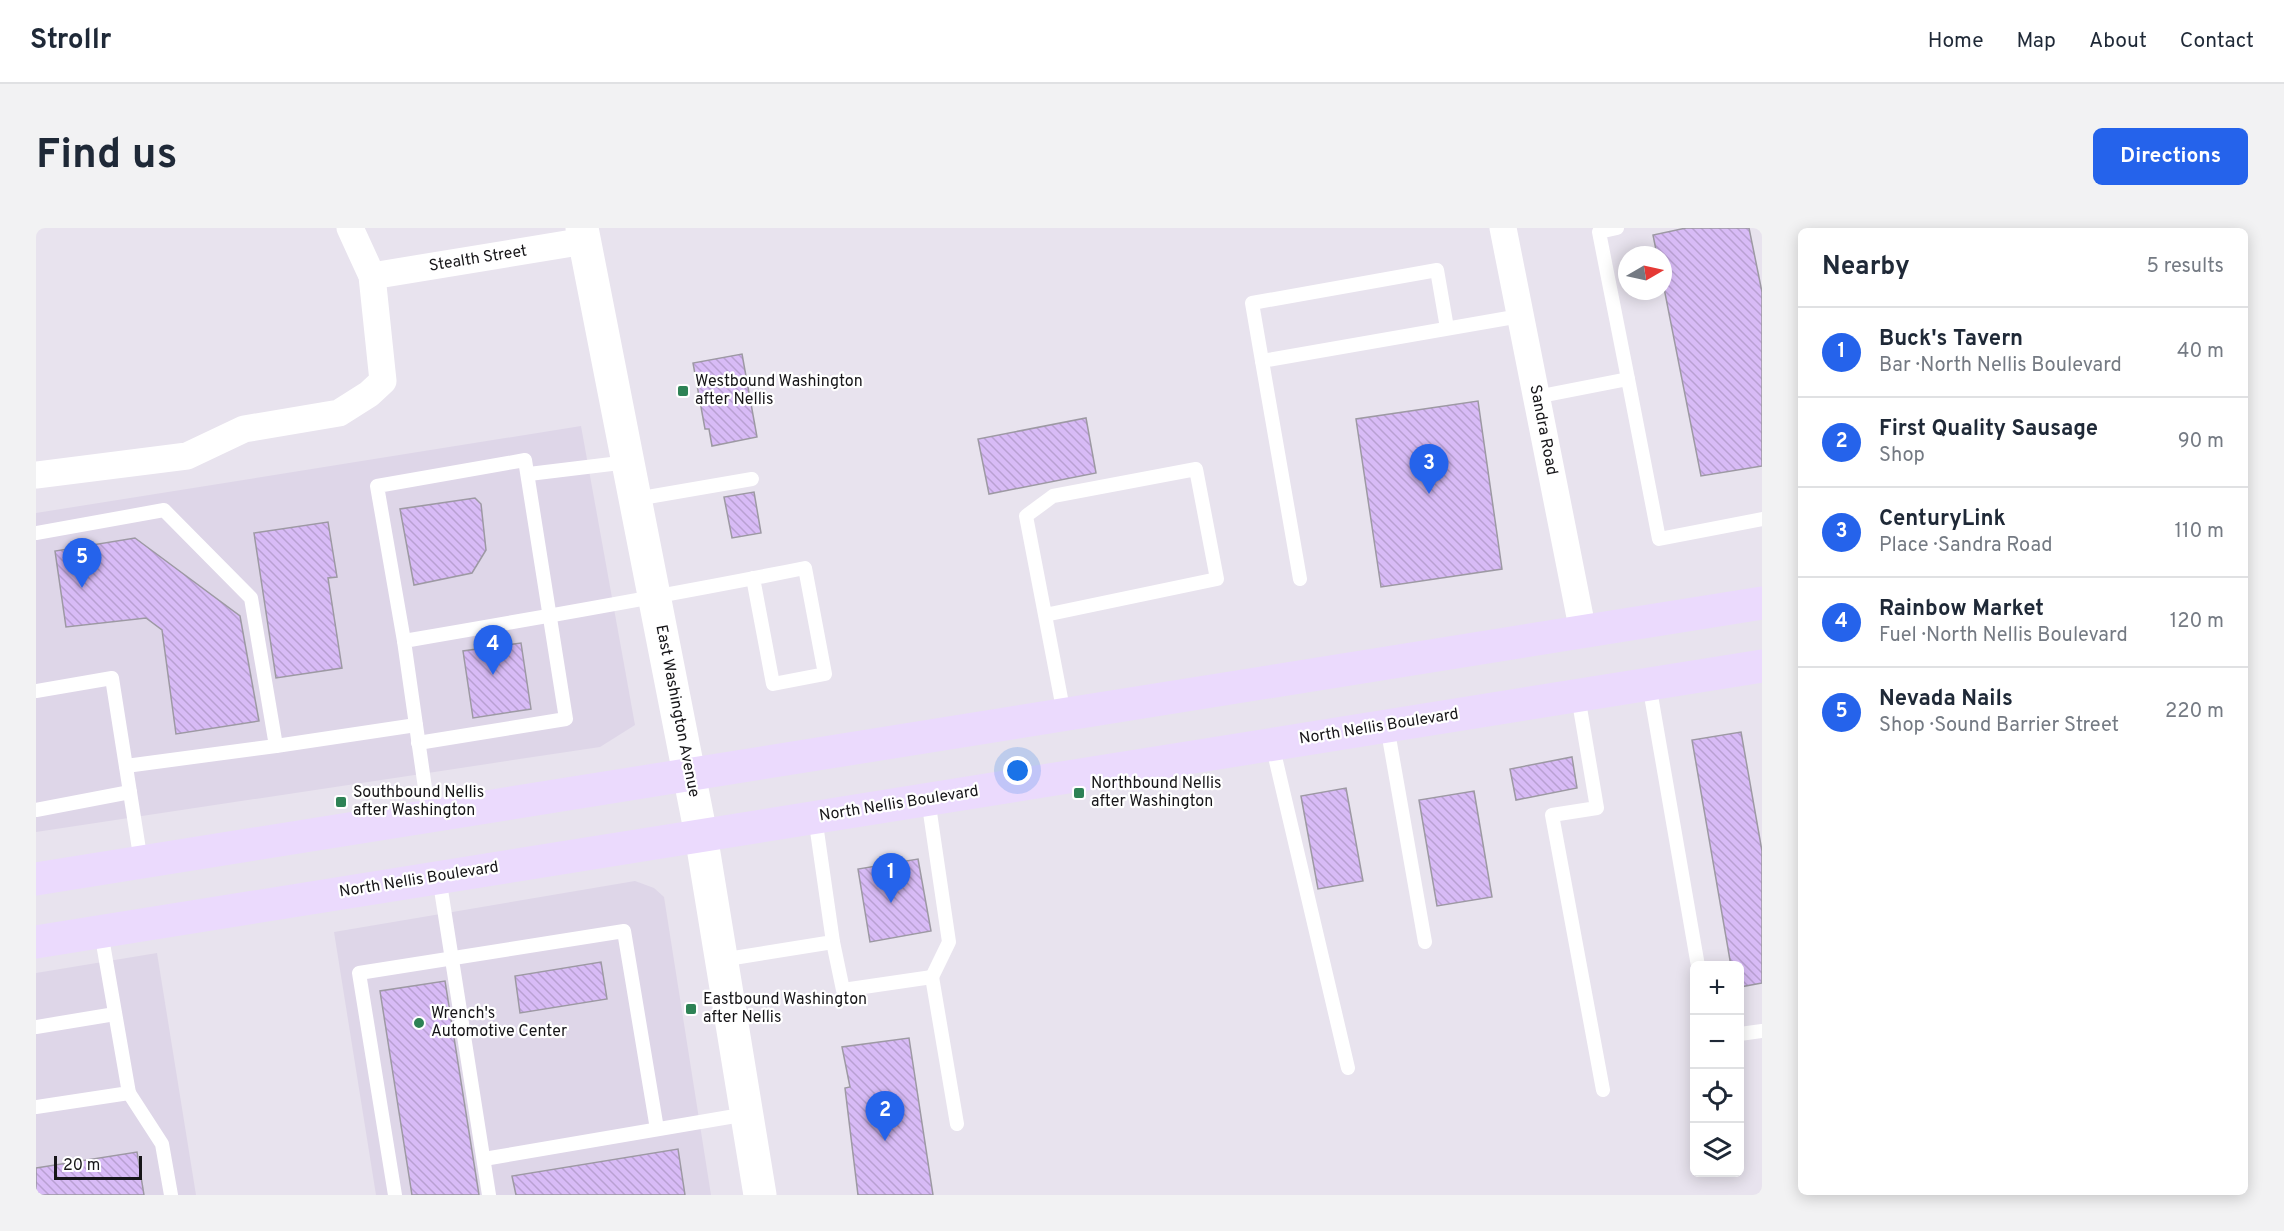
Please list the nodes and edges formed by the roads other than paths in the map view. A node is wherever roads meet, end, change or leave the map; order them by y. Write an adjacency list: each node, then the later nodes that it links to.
1 (350, 228): 5 (street)
2 (1503, 228): 6 (street, Sandra Road)
3 (1617, 228): 9 (lane)
4 (584, 235): 5 (street, Stealth Street); 11 (main road, East Washington Avenue)
5 (372, 276): 13 (street)
6 (1520, 316): 7 (lane); 10 (street, Sandra Road)
7 (1447, 328): 8 (lane); 8 (lane)
8 (1262, 361): 19 (lane)
9 (1628, 379): 10 (lane); 16 (lane)
10 (1536, 397): 24 (street, Sandra Road)
11 (628, 462): 12 (lane); 15 (main road, East Washington Avenue)
12 (529, 474): 23 (lane); 25 (lane)
13 (36, 475)
14 (752, 479): 15 (lane)
15 (636, 499): 20 (main road, East Washington Avenue)
16 (1762, 519)
17 (36, 533): 35 (lane)
18 (753, 578): 18 (lane); 20 (lane)
19 (1300, 579)
20 (655, 598): 23 (lane); 37 (main road, East Washington Avenue)
21 (1762, 603): 24 (main road)
22 (1045, 615): 22 (lane); 30 (lane)
23 (550, 616): 25 (lane); 33 (lane)
24 (1582, 632): 30 (main road)
25 (404, 641): 31 (lane)
26 (1762, 666): 27 (main road, North Nellis Boulevard)
27 (1649, 684): 29 (main road, North Nellis Boulevard); 53 (lane)
28 (36, 691): 36 (lane)
29 (1578, 696): 32 (main road, North Nellis Boulevard); 60 (lane)
30 (1064, 714): 37 (main road)
31 (416, 725): 33 (lane); 35 (lane)
32 (1387, 726): 34 (main road, North Nellis Boulevard); 50 (lane)
33 (418, 743): 41 (lane)
34 (1272, 744): 39 (main road, North Nellis Boulevard); 59 (lane)
35 (276, 746): 36 (lane)
36 (126, 766): 38 (lane)
37 (689, 774): 41 (main road); 43 (main road, East Washington Avenue)
38 (130, 792): 40 (lane); 44 (lane)
39 (928, 799): 42 (main road, North Nellis Boulevard); 54 (lane)
40 (36, 810)
41 (429, 816): 44 (main road)
42 (815, 817): 43 (main road, North Nellis Boulevard); 49 (lane)
43 (701, 835): 45 (main road, North Nellis Boulevard); 52 (main road, East Washington Avenue)
44 (141, 862): 46 (main road)
45 (439, 877): 47 (main road, North Nellis Boulevard); 51 (lane)
46 (36, 879)
47 (101, 932): 48 (main road, North Nellis Boulevard); 55 (lane)
48 (36, 942)
49 (833, 942): 52 (lane); 54 (lane)
50 (1425, 942)
51 (451, 958): 65 (lane); 66 (lane); 68 (lane)
52 (722, 960): 63 (main road, East Washington Avenue)
53 (1697, 961)
54 (932, 977): 64 (lane)
55 (115, 1014): 56 (lane); 61 (lane)
56 (36, 1028)
57 (1762, 1031): 58 (lane)
58 (1744, 1033)
59 (1348, 1068)
60 (1603, 1090)
61 (129, 1092): 62 (lane); 67 (lane)
62 (36, 1107)
63 (747, 1114): 65 (lane); 70 (main road, East Washington Avenue)
64 (957, 1124)
65 (657, 1130): 66 (lane)
66 (484, 1159): 69 (lane)
67 (171, 1195)
68 (395, 1195)
69 (489, 1195)
70 (760, 1195)

